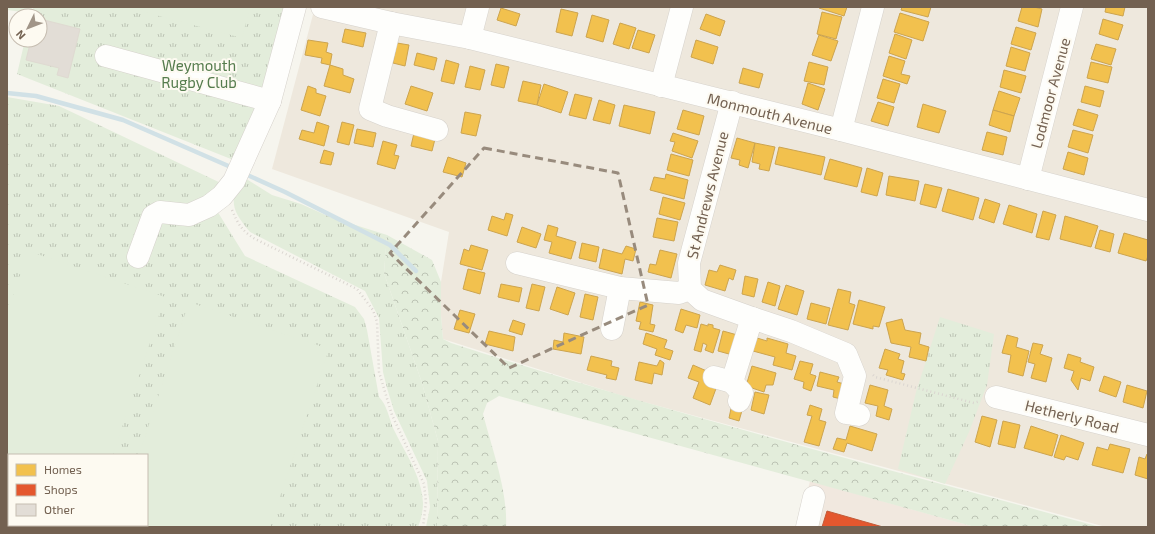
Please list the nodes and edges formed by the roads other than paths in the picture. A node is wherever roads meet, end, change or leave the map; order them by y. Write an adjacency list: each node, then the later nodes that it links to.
1 (295, 7): 11 (street)
2 (322, 7): 7 (street, Monmouth Avenue)
3 (478, 7): 8 (street)
4 (682, 7): 10 (street)
5 (874, 7): 14 (street)
6 (1072, 7): 15 (street, Lodmoor Avenue)
7 (391, 23): 8 (street, Monmouth Avenue); 13 (street)
8 (470, 38): 10 (street, Monmouth Avenue)
9 (106, 56): 11 (street)
10 (661, 86): 12 (street, Monmouth Avenue)
11 (270, 101): 17 (street)
12 (732, 102): 14 (street, Monmouth Avenue); 20 (street, St Andrews Avenue)
13 (437, 130)
14 (841, 130): 15 (street, Monmouth Avenue)
15 (1028, 179): 16 (street, Monmouth Avenue)
16 (1148, 210)
17 (138, 257)
18 (517, 263): 19 (street)
19 (620, 288): 20 (street); 22 (street)
20 (690, 289): 21 (street)
21 (752, 318): 23 (street); 25 (street)
22 (612, 329)
23 (728, 387)
24 (996, 397): 26 (street, Hetherly Road)
25 (859, 415)
26 (1148, 435)
27 (814, 497): 28 (street)
28 (807, 527)

